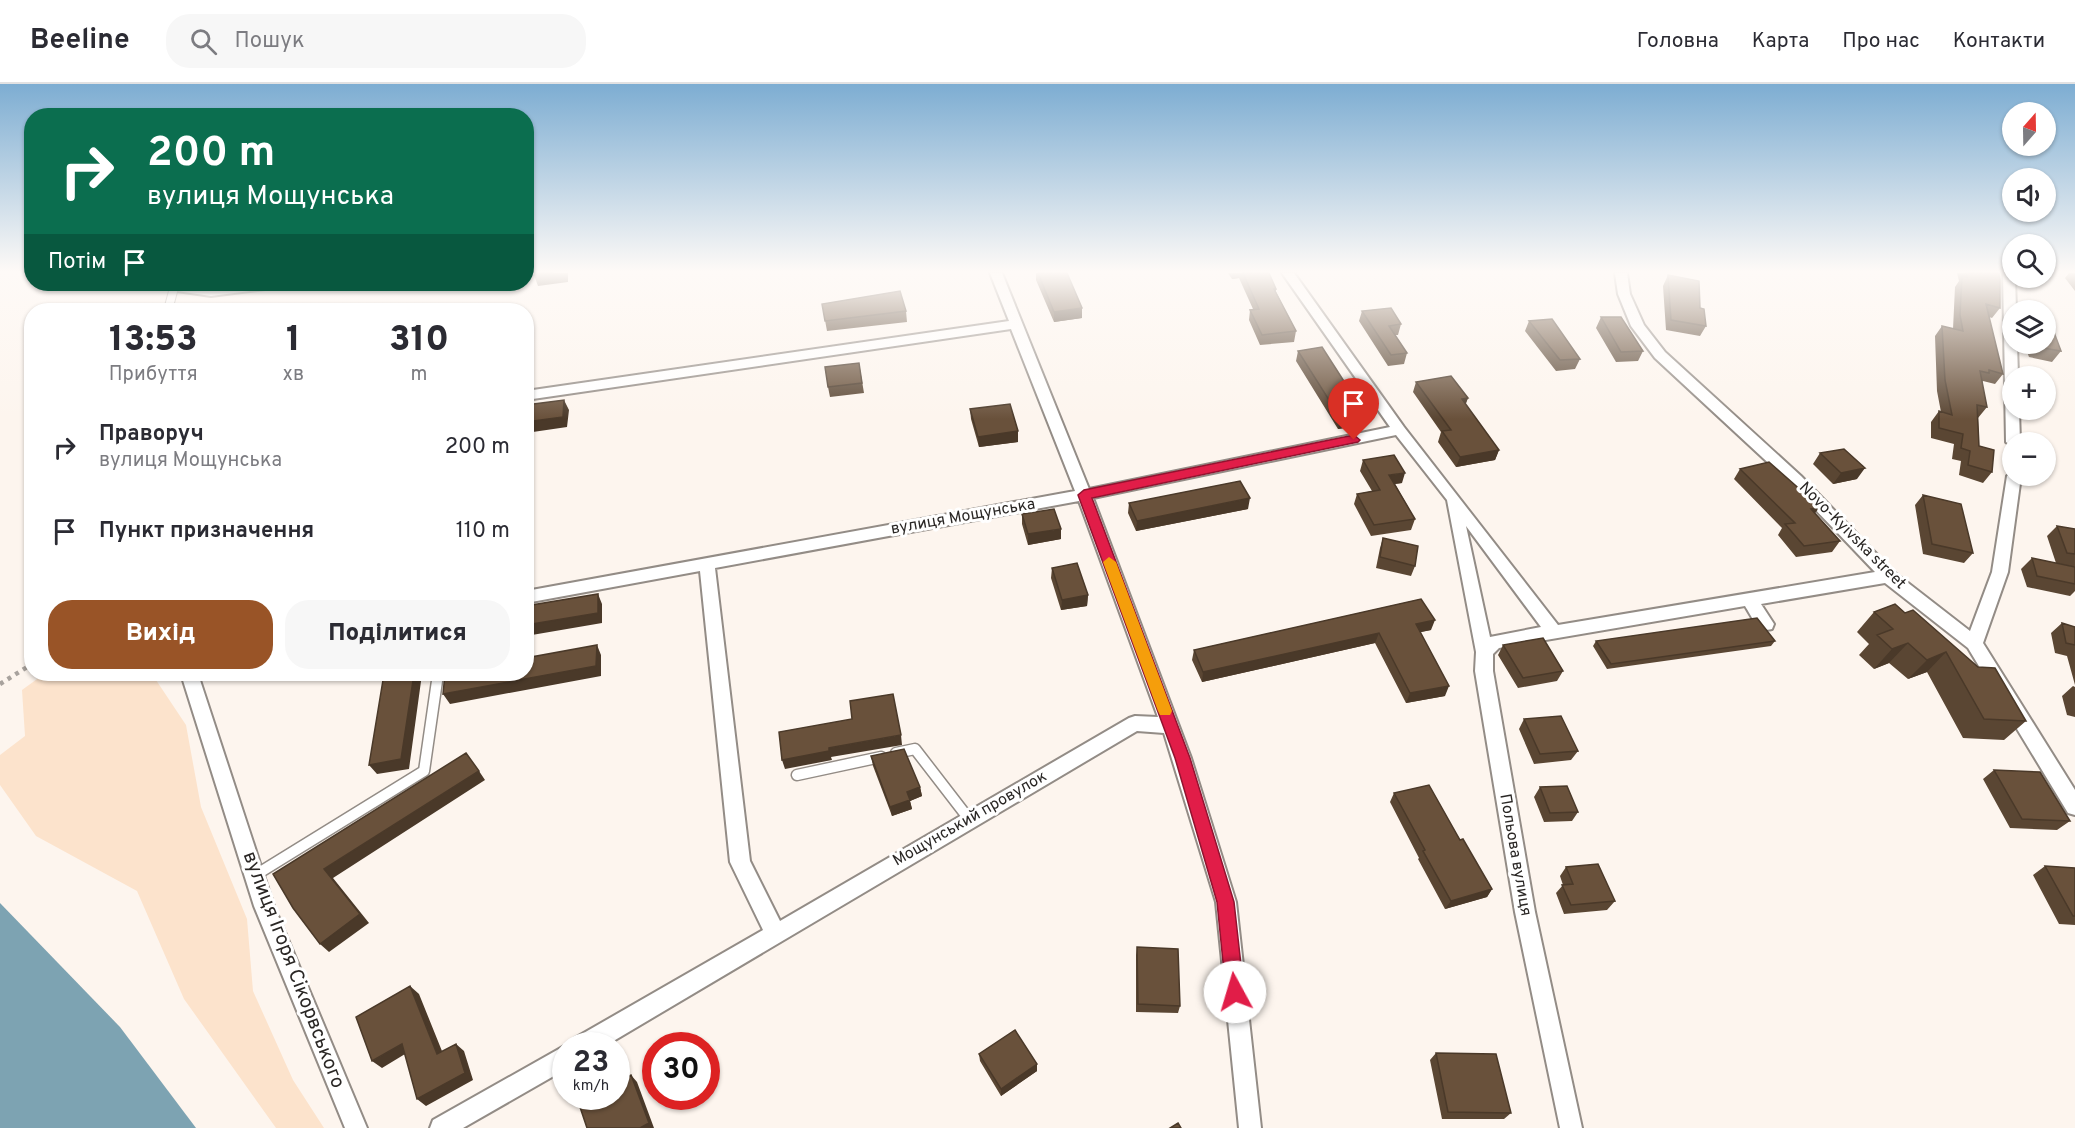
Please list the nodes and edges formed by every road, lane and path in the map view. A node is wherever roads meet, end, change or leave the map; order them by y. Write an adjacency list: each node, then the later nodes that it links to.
1 (1322, 322): 6 (street)
2 (1636, 322): 12 (street, Novo-Kyivska street)
3 (2010, 322): 7 (street)
4 (1016, 324): 5 (street); 9 (street)
5 (534, 395)
6 (1399, 430): 9 (street, вулиця Мощунська); 10 (street)
7 (2013, 432)
8 (2013, 486): 17 (street)
9 (1084, 495): 11 (street, вулиця Мощунська); 23 (street)
10 (1451, 495): 16 (street); 18 (street, Польова вулиця)
11 (707, 564): 13 (street, вулиця Мощунська); 28 (street)
12 (1888, 576): 14 (street); 17 (street, Novo-Kyivska street)
13 (534, 596)
14 (1750, 601): 15 (street); 16 (street)
15 (1766, 624)
16 (1554, 632): 18 (street)
17 (1974, 643): 25 (street, Novo-Kyivska street)
18 (1485, 652): 34 (street, Польова вулиця)
19 (24, 669): 22 (path)
20 (191, 681): 27 (street, вулиця Ігоря Сікорвського)
21 (437, 681): 27 (lane)
22 (0, 684)
23 (1170, 726): 26 (street, Мощунський провулок); 33 (street)
24 (797, 775): 26 (lane)
25 (2075, 807)
26 (969, 819): 28 (street, Мощунський провулок)
27 (254, 876): 31 (street, вулиця Ігоря Сікорвського)
28 (776, 934): 29 (street, Мощунський провулок)
29 (607, 1032)
30 (552, 1064): 32 (street)
31 (356, 1128)
32 (441, 1128)
33 (1250, 1128)
34 (1571, 1128)

